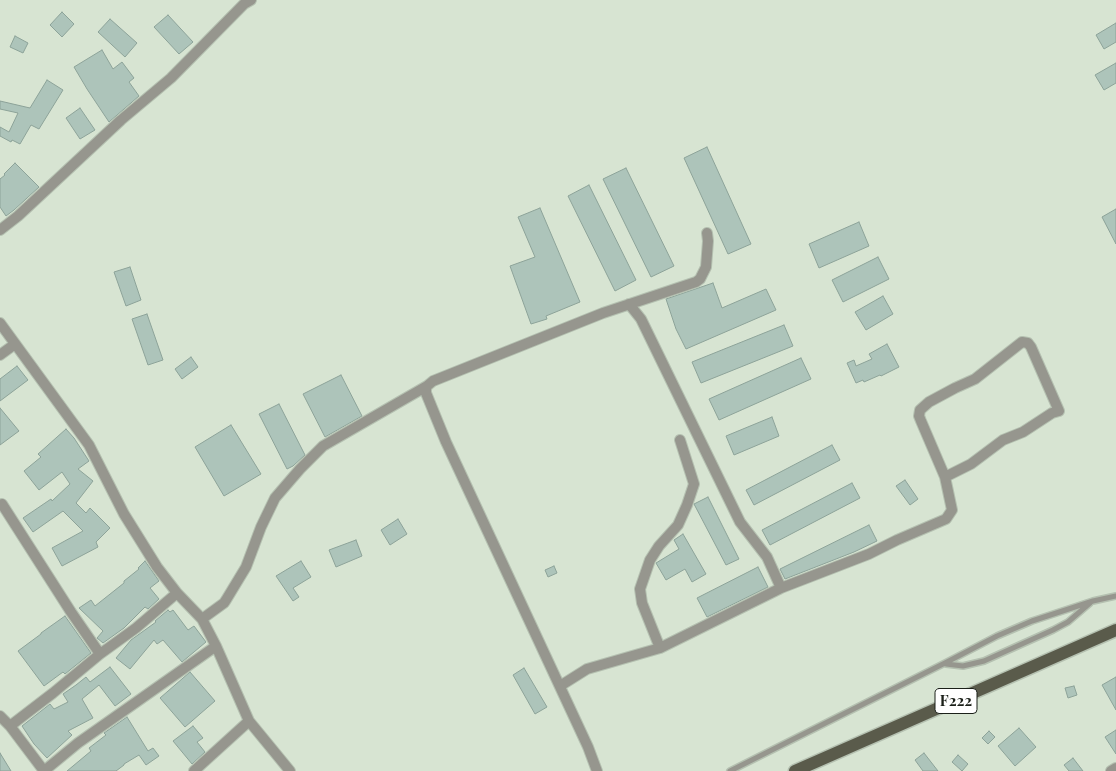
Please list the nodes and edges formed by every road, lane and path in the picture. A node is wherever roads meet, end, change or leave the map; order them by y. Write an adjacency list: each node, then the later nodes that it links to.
1 (251, 0): 2 (street)
2 (0, 230)
3 (707, 234): 4 (street)
4 (642, 300): 5 (street); 6 (street)
5 (629, 304): 6 (street); 10 (street)
6 (641, 319): 14 (street)
7 (0, 323): 8 (street)
8 (14, 344): 9 (street); 15 (street)
9 (0, 355)
10 (427, 386): 18 (street); 24 (street)
11 (680, 440): 21 (street)
12 (945, 477): 12 (street); 14 (street)
13 (2, 504): 22 (street)
14 (781, 588): 21 (street)
15 (177, 594): 18 (street); 22 (street)
16 (1116, 596): 17 (lane)
17 (1093, 601): 23 (lane); 23 (lane)
18 (202, 619): 20 (street)
19 (1116, 630): 34 (main road, F222)
20 (216, 646): 26 (street); 29 (street)
21 (660, 648): 24 (street)
22 (100, 654): 27 (street)
23 (945, 664): 33 (lane)
24 (560, 686): 32 (street)
25 (0, 716): 27 (street)
26 (249, 721): 30 (street); 31 (street)
27 (10, 726): 29 (street)
28 (1116, 768): 35 (street)
29 (44, 771)
30 (194, 771)
31 (290, 771)
32 (597, 771)
33 (730, 771)
34 (795, 771)
35 (1111, 771)

